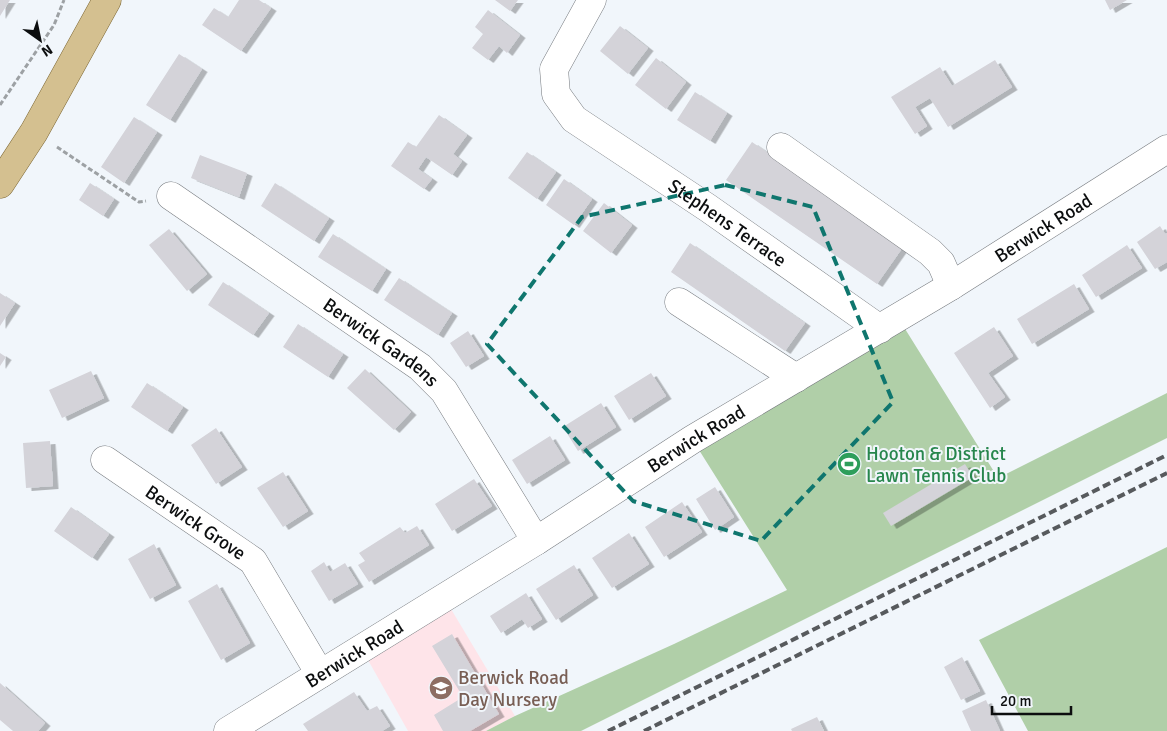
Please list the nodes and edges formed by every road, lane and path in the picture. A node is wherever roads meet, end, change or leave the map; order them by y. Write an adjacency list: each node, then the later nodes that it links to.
1 (64, 0): 4 (path)
2 (107, 0): 5 (main road)
3 (592, 0): 12 (street, Stephens Terrace)
4 (0, 105)
5 (34, 132): 8 (main road); 9 (path)
6 (781, 147): 10 (street)
7 (1167, 149): 10 (street, Berwick Road)
8 (0, 184)
9 (171, 196): 15 (street, Berwick Gardens)
10 (951, 286): 12 (street, Berwick Road)
11 (679, 302): 13 (street)
12 (880, 329): 13 (street, Berwick Road)
13 (796, 378): 15 (street, Berwick Road)
14 (104, 460): 16 (street, Berwick Grove)
15 (536, 541): 16 (street, Berwick Road)
16 (320, 674): 17 (street, Berwick Road)
17 (228, 731)

